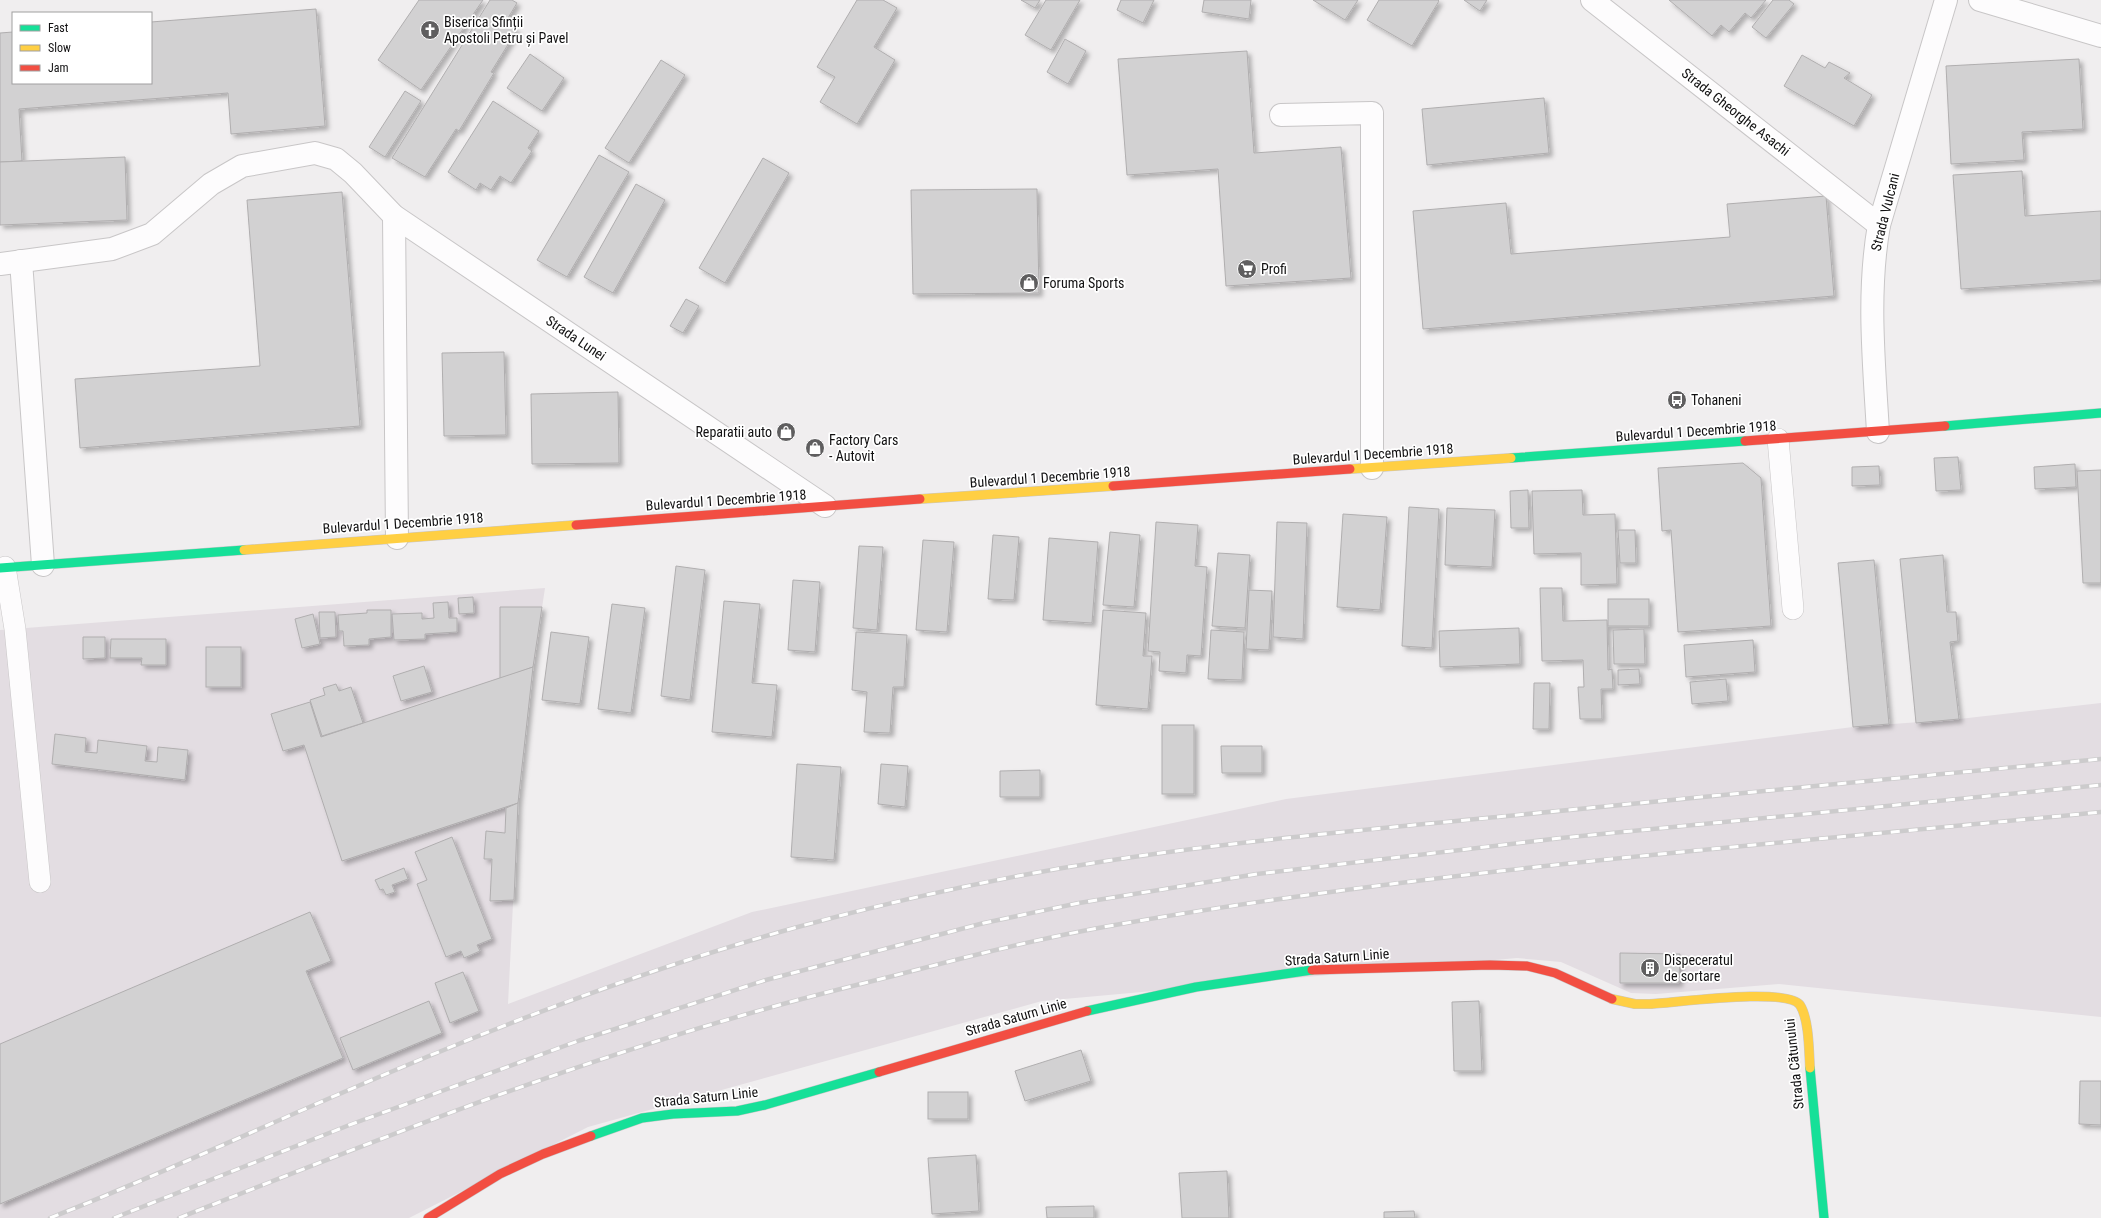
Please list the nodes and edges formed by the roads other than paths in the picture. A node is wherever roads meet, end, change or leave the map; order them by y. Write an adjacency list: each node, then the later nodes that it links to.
1 (1592, 0): 7 (street, Strada Gheorghe Asachi)
2 (1946, 0): 7 (street, Strada Vulcani)
3 (1980, 0): 4 (street)
4 (2101, 36)
5 (1281, 115): 12 (street)
6 (394, 216): 8 (street, Strada Lunei); 13 (street, Strada Lunei); 14 (street)
7 (1880, 225): 10 (street, Strada Vulcani)
8 (10, 262): 15 (street)
9 (2101, 413): 10 (main road, Bulevardul 1 Decembrie 1918)
10 (1878, 432): 11 (main road, Bulevardul 1 Decembrie 1918)
11 (1778, 439): 12 (main road, Bulevardul 1 Decembrie 1918); 17 (lane)
12 (1372, 468): 13 (main road, Bulevardul 1 Decembrie 1918)
13 (826, 506): 14 (main road, Bulevardul 1 Decembrie 1918)
14 (397, 538): 15 (main road, Bulevardul 1 Decembrie 1918)
15 (43, 565): 16 (main road, Bulevardul 1 Decembrie 1918)
16 (2, 567): 18 (lane)
17 (1793, 609)
18 (40, 882)
19 (1633, 1004): 20 (main road, Strada Saturn Linie); 21 (main road, Strada Cătunului)
20 (428, 1218)
21 (1824, 1218)

